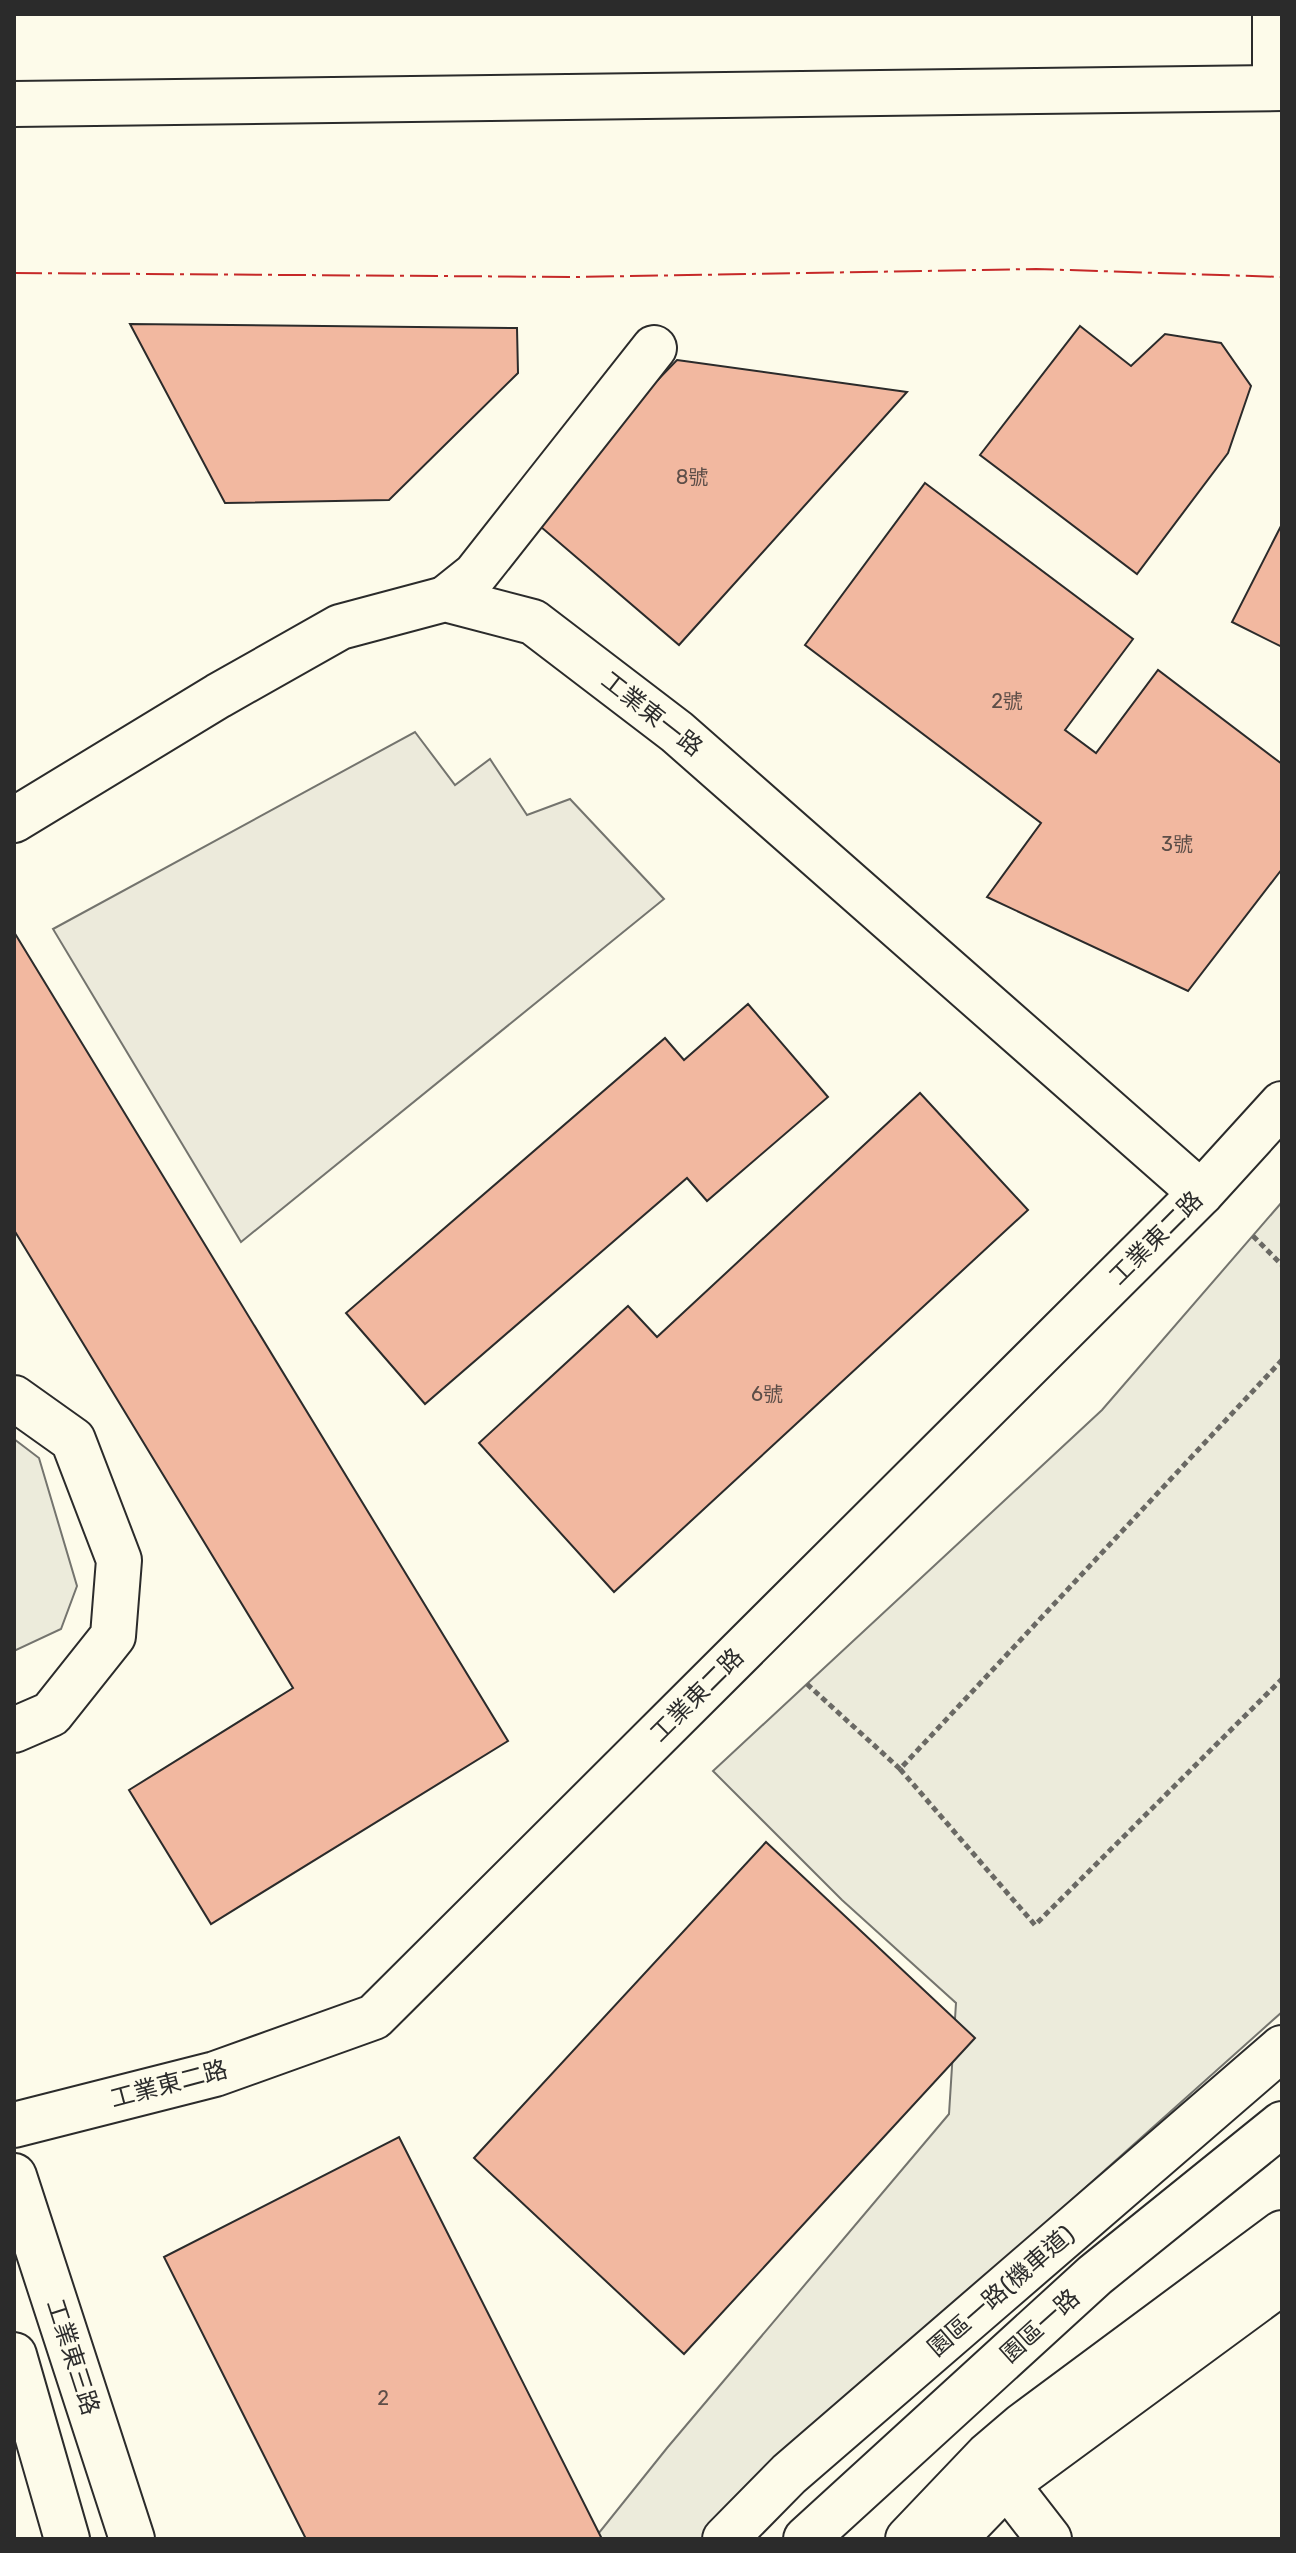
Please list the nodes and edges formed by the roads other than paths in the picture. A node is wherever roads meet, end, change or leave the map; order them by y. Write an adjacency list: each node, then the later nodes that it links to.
1 (1275, 14): 2 (main road)
2 (1278, 88): 3 (main road)
3 (14, 104)
4 (654, 348): 5 (main road)
5 (445, 599): 6 (main road, 工業東一路); 8 (main road, 工業東一路)
6 (14, 820)
7 (1282, 1104): 8 (main road, 工業東二路)
8 (1201, 1193): 13 (main road, 工業東二路)
9 (14, 1398): 10 (main road)
10 (14, 1730)
11 (1282, 2048): 21 (main road, 園區一路(機車道))
12 (1282, 2124): 22 (main road, 園區一路)
13 (14, 2125)
14 (14, 2176): 20 (main road, 工業東三路)
15 (1282, 2233): 23 (main road)
16 (1282, 2282): 24 (main road)
17 (14, 2355): 19 (main road)
18 (1018, 2499): 25 (main road)
19 (67, 2539)
20 (132, 2539)
21 (725, 2539)
22 (806, 2539)
23 (908, 2539)
24 (954, 2539)
25 (1049, 2539)

